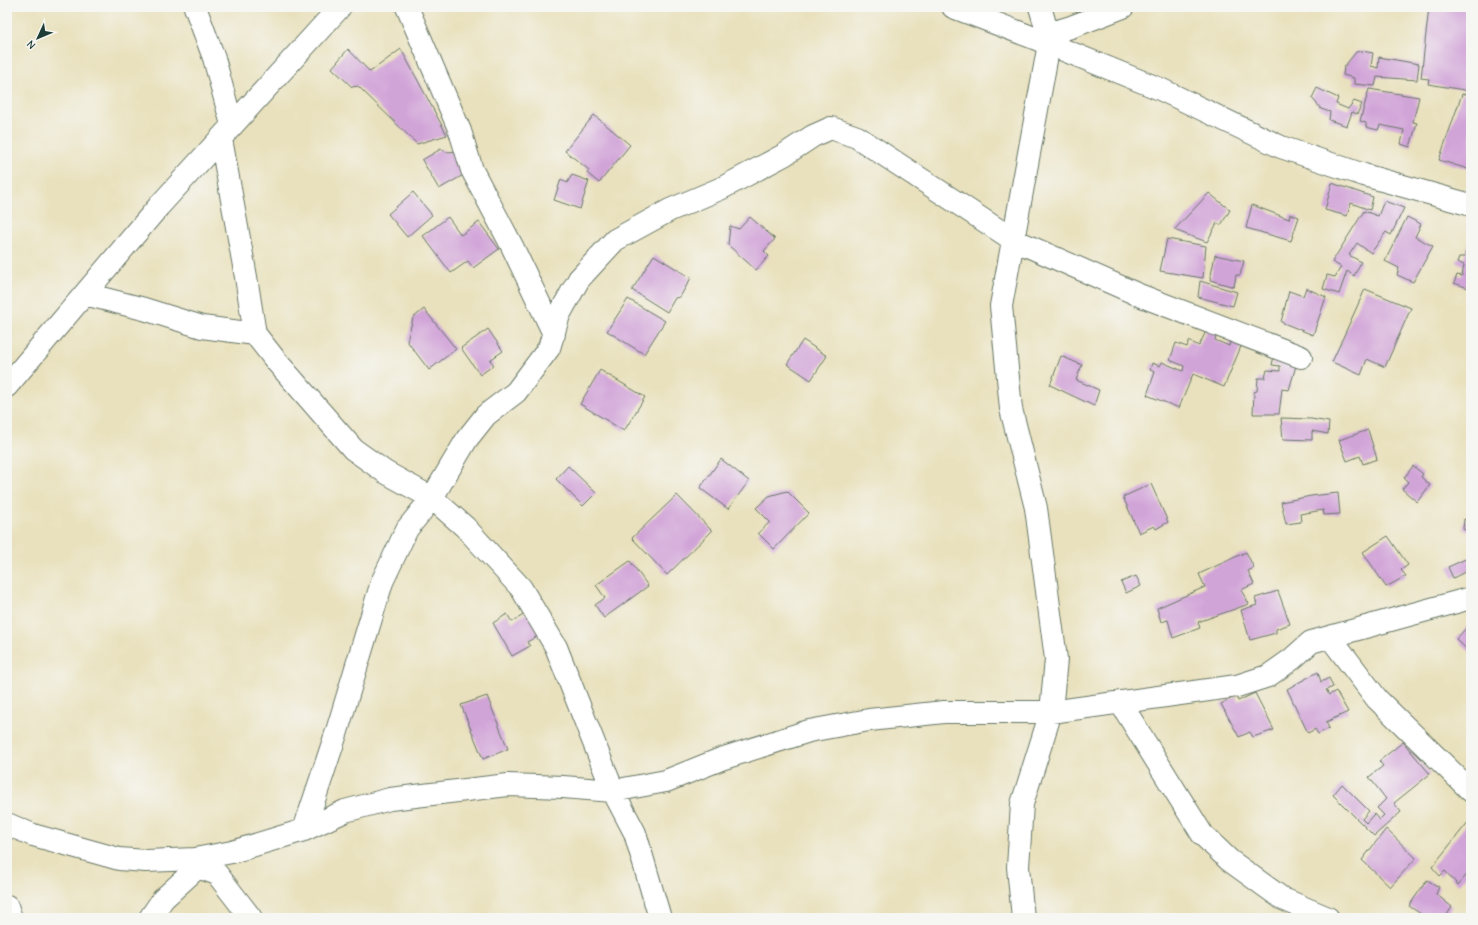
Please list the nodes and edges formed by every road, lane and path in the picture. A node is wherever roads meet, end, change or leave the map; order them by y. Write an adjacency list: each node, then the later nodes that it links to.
1 (196, 7): 8 (street)
2 (340, 7): 8 (street)
3 (407, 7): 13 (street)
4 (953, 7): 7 (street)
5 (1040, 7): 7 (street)
6 (1122, 7): 7 (street)
7 (1048, 39): 9 (street); 10 (street)
8 (227, 132): 11 (street); 12 (street)
9 (1471, 205)
10 (1012, 239): 13 (street); 14 (street); 20 (street)
11 (85, 294): 12 (street); 15 (street)
12 (255, 334): 16 (street)
13 (554, 334): 16 (street)
14 (1301, 357)
15 (7, 386)
16 (432, 498): 21 (street); 24 (street)
17 (1471, 598): 18 (street)
18 (1330, 637): 19 (street); 22 (street)
19 (1120, 702): 20 (street); 32 (street)
20 (1051, 712): 21 (street); 31 (street)
21 (613, 791): 24 (street); 30 (street)
22 (1471, 791)
23 (7, 824): 25 (street)
24 (304, 830): 25 (street)
25 (196, 863): 28 (street); 29 (street)
26 (7, 906): 27 (street)
27 (11, 918)
28 (150, 918)
29 (251, 918)
30 (660, 918)
31 (1023, 918)
32 (1328, 918)

